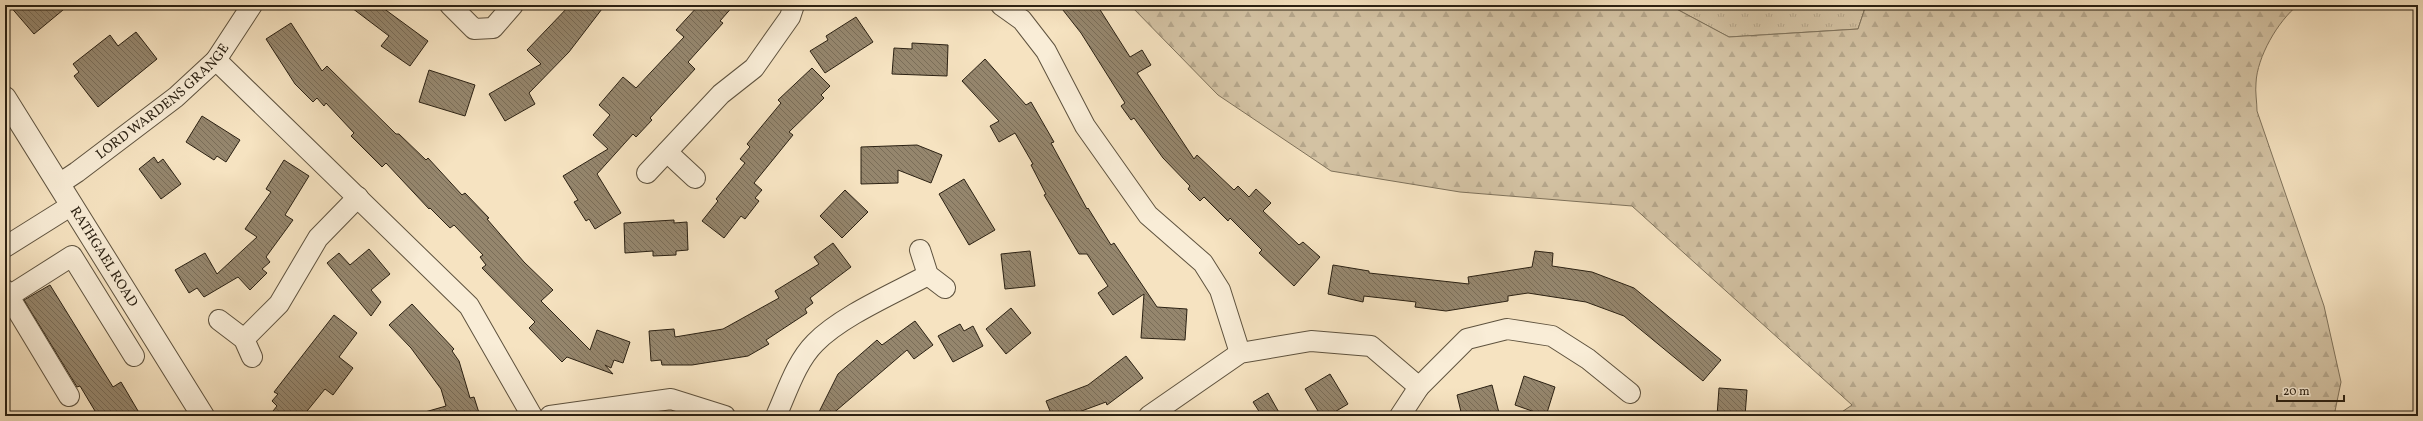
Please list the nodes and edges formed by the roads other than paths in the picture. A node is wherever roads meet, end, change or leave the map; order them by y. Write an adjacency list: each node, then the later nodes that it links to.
1 (252, 5): 6 (street, LORD WARDENS GRANGE)
2 (450, 5): 3 (street)
3 (513, 5)
4 (794, 5): 8 (street)
5 (1001, 5): 21 (street)
6 (216, 60): 11 (street, LORD WARDENS GRANGE); 12 (street)
7 (7, 106): 11 (street, RATHGAEL ROAD)
8 (667, 152): 9 (street); 10 (street)
9 (647, 173)
10 (695, 178)
11 (59, 184): 13 (street, RATHGAEL ROAD)
12 (358, 196): 20 (street); 28 (street)
13 (72, 205): 14 (street); 27 (street, RATHGAEL ROAD)
14 (5, 247)
15 (920, 250): 16 (street)
16 (928, 275): 17 (street); 31 (street)
17 (945, 288)
18 (7, 293): 22 (street); 26 (street)
19 (219, 320): 20 (street)
20 (244, 339): 23 (street)
21 (1240, 353): 24 (street); 32 (street)
22 (134, 356)
23 (252, 356)
24 (1419, 387): 25 (street); 33 (street)
25 (1630, 393)
26 (69, 396)
27 (203, 416)
28 (532, 416)
29 (550, 416): 30 (street)
30 (725, 416)
31 (776, 416)
32 (1149, 416)
33 (1400, 416)

